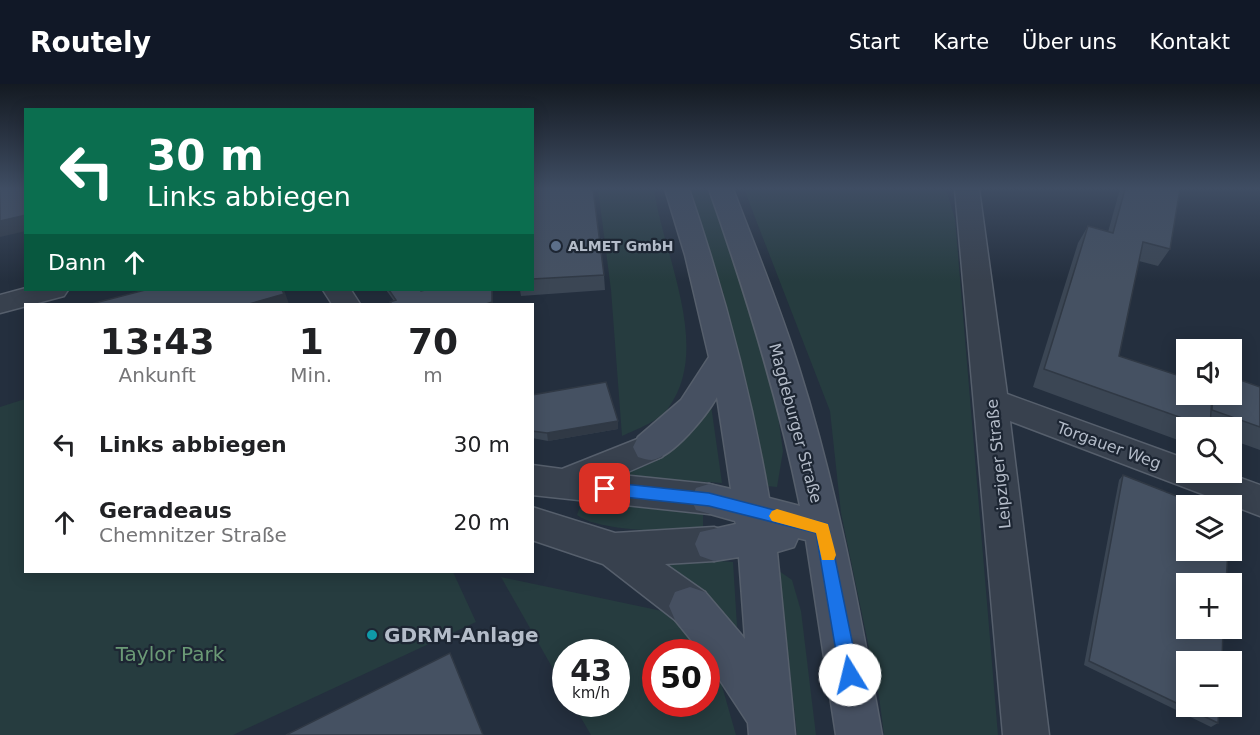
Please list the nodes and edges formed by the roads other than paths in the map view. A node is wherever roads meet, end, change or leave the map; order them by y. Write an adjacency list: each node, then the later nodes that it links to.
1 (686, 219): 6 (main road)
2 (732, 219): 14 (main road, Magdeburger Straße)
3 (970, 219): 7 (street, Leipziger Straße)
4 (50, 291): 5 (street)
5 (0, 304)
6 (724, 357): 8 (main road); 13 (main road)
7 (991, 401): 11 (street, Torgauer Weg); 20 (street, Leipziger Straße)
8 (650, 447): 9 (street)
9 (548, 482): 10 (street)
10 (709, 499): 13 (main road)
11 (1260, 501)
12 (534, 524): 16 (street)
13 (755, 524): 14 (main road); 15 (main road); 18 (main road)
14 (823, 528): 19 (main road, Magdeburger Straße)
15 (714, 544): 16 (street)
16 (615, 550): 17 (street)
17 (690, 606): 18 (main road)
18 (772, 727)
19 (860, 735)
20 (1026, 735)

